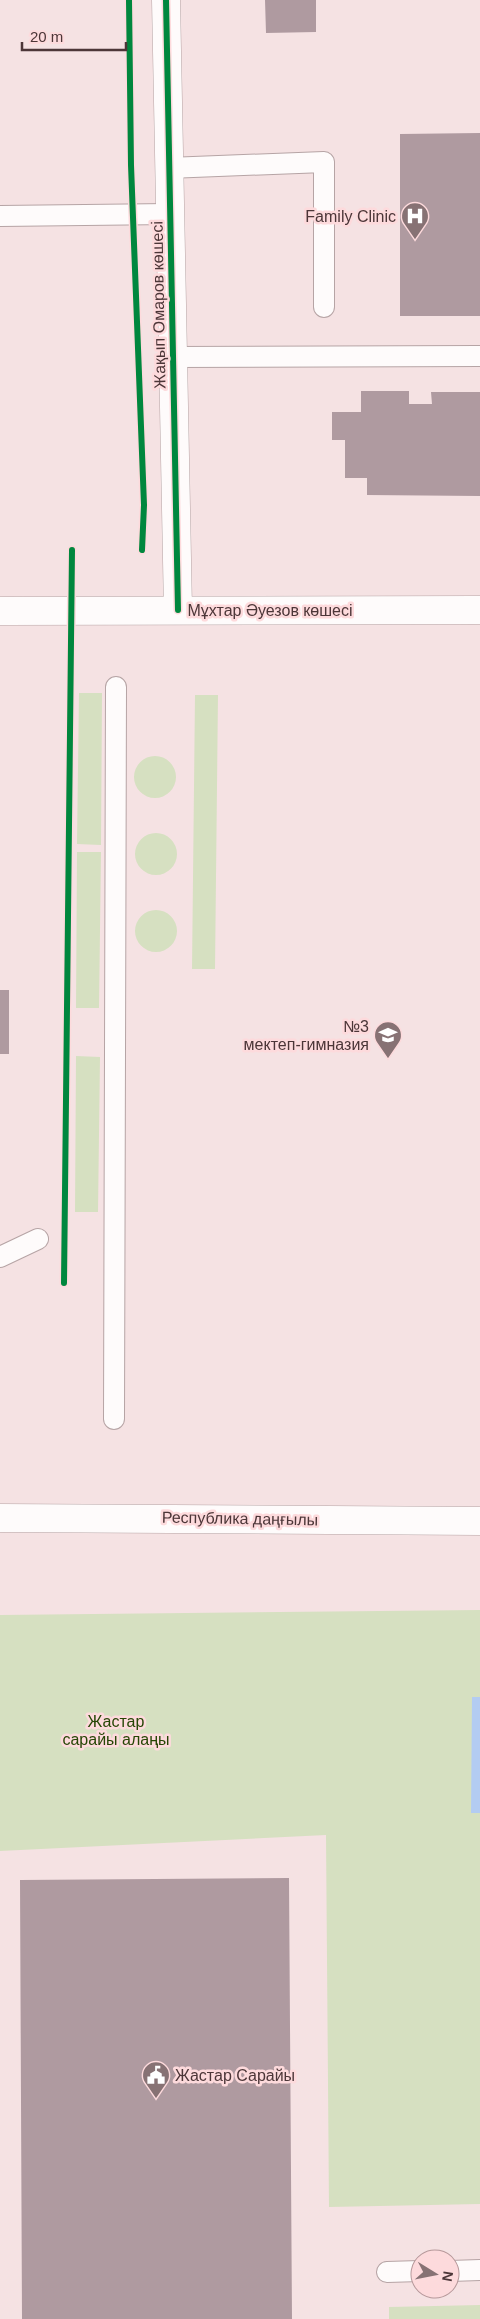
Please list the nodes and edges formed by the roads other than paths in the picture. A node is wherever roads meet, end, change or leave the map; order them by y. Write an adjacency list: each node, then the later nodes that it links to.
1 (166, 0): 2 (street, Жақып Омаров көшесі)
2 (168, 168): 3 (street, Жақып Омаров көшесі); 5 (lane)
3 (169, 214): 4 (lane); 7 (street, Жақып Омаров көшесі)
4 (0, 216)
5 (324, 307)
6 (480, 356): 7 (lane)
7 (173, 357): 8 (street, Жақып Омаров көшесі)
8 (178, 610): 9 (street, Мұхтар Әуезов көшесі); 10 (street, Мұхтар Әуезов көшесі)
9 (480, 610)
10 (0, 611)
11 (116, 687): 14 (lane)
12 (38, 1239): 13 (lane)
13 (0, 1257)
14 (114, 1419)
15 (0, 1518): 16 (street, Республика даңғылы)
16 (480, 1521)
17 (480, 2270): 19 (lane)
18 (410, 2271): 20 (lane)
19 (460, 2271)
20 (387, 2272)

